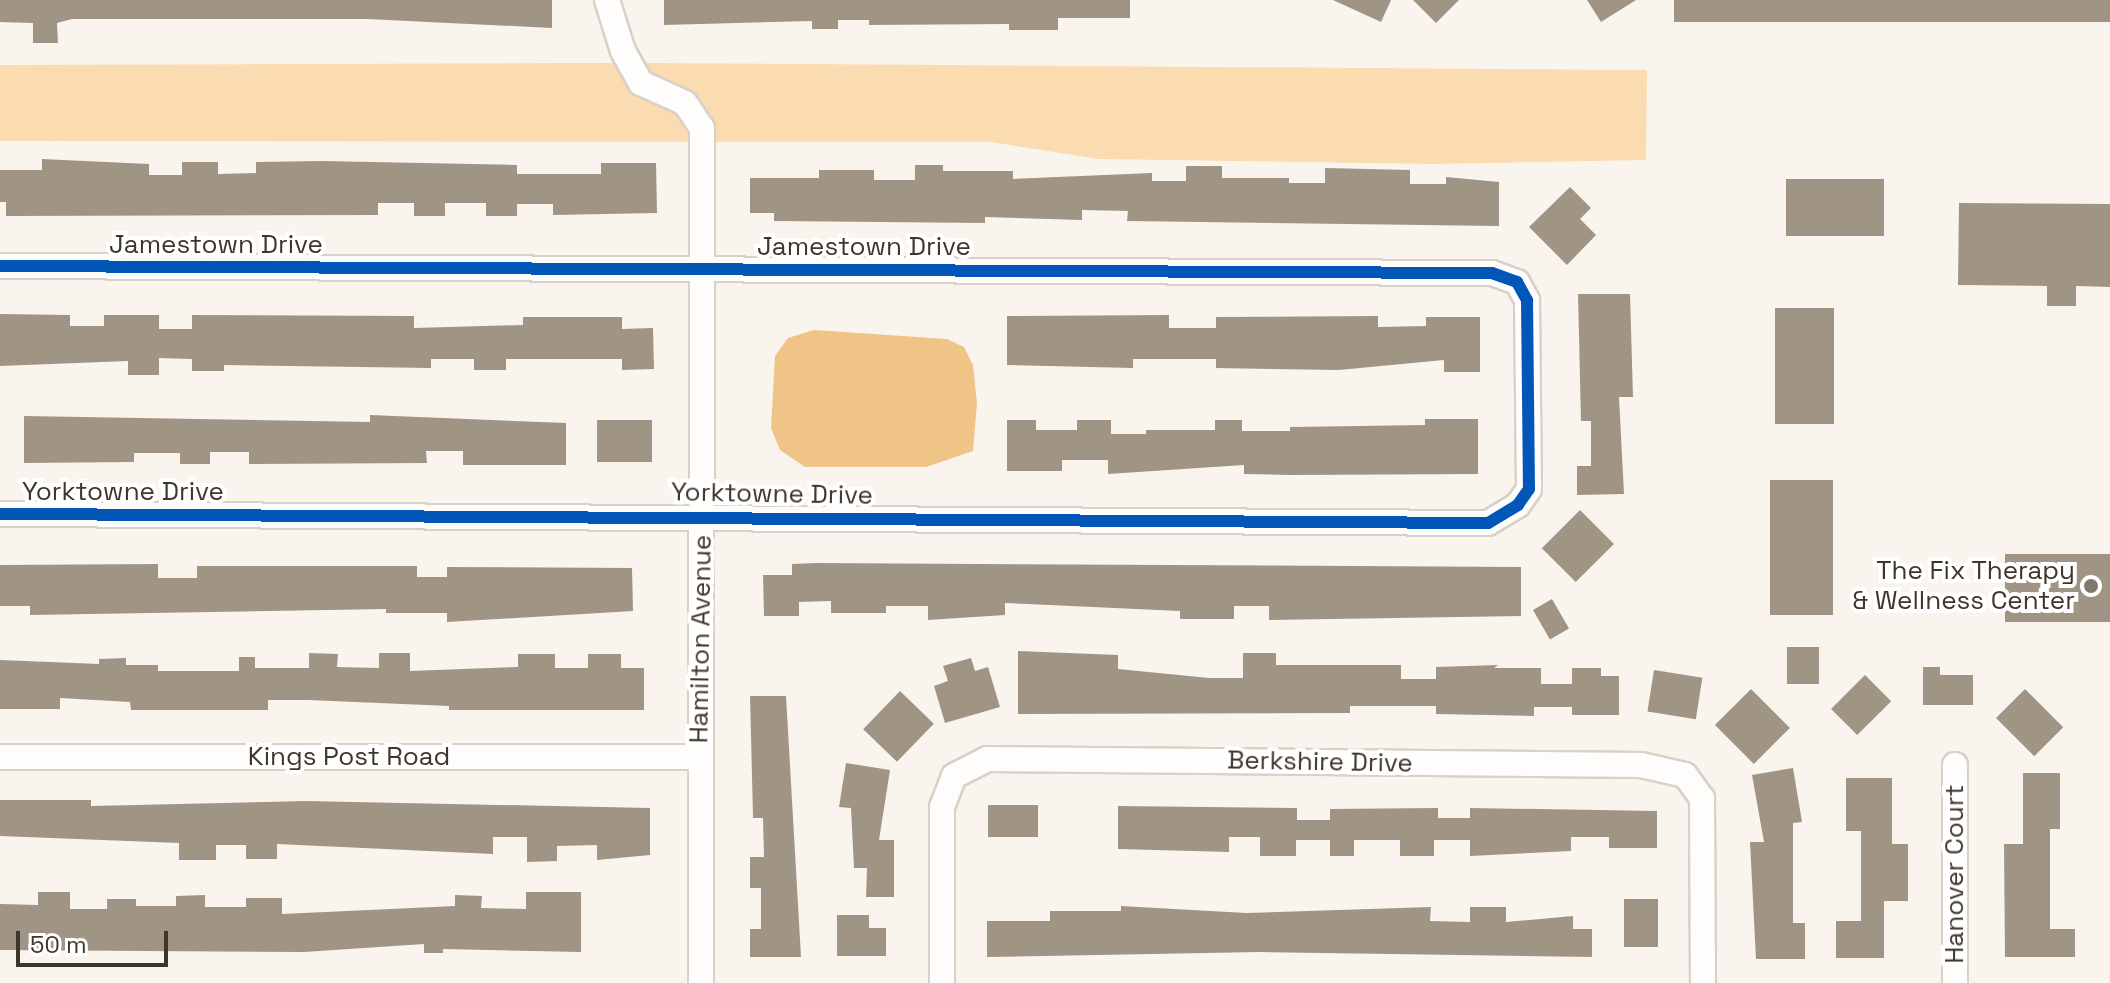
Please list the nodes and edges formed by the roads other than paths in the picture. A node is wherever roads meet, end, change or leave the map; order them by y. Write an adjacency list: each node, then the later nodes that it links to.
1 (607, 0): 3 (street, Hamilton Avenue)
2 (0, 266): 3 (street, Jamestown Drive)
3 (702, 268): 4 (street, Jamestown Drive); 6 (street, Hamilton Avenue)
4 (1529, 489): 6 (street, Yorktowne Drive)
5 (0, 514): 6 (street, Yorktowne Drive)
6 (704, 515): 8 (street, Hamilton Avenue)
7 (0, 757): 8 (street, Kings Post Road)
8 (699, 757): 10 (street, Hamilton Avenue)
9 (1955, 765): 13 (street, Hanover Court)
10 (701, 983)
11 (942, 983): 12 (street, Berkshire Drive)
12 (1703, 983)
13 (1955, 983)

